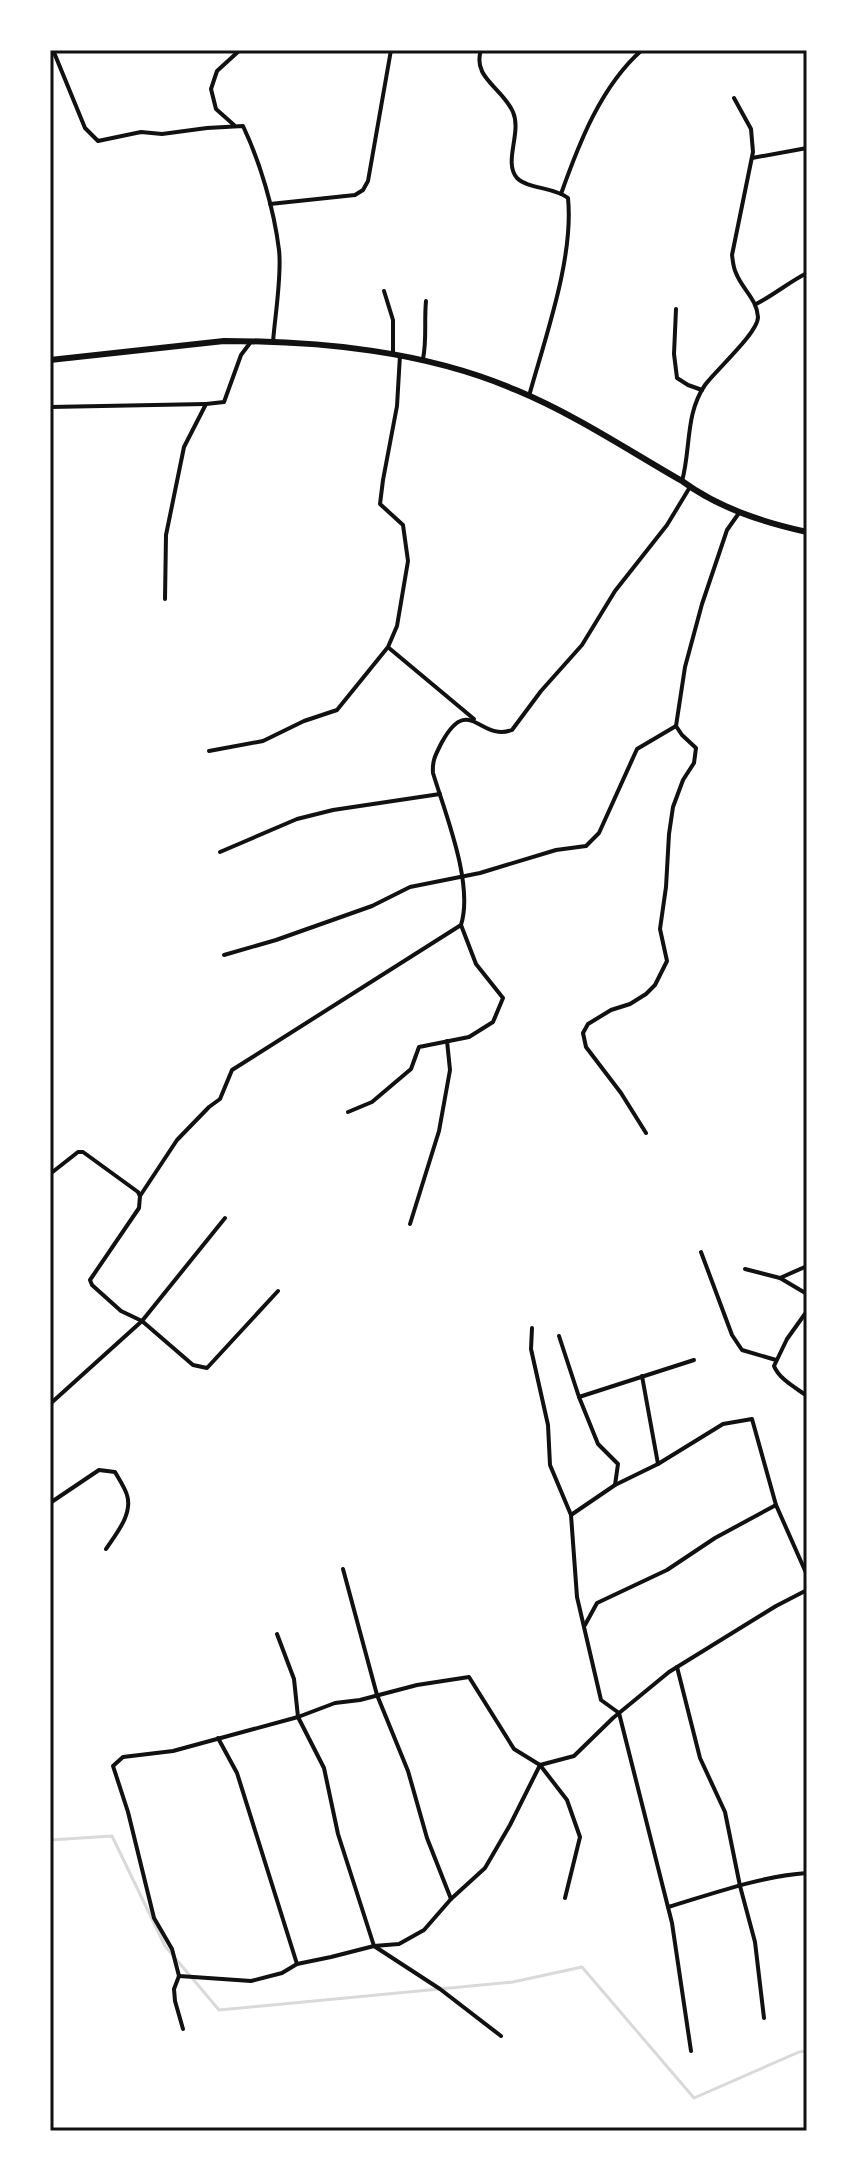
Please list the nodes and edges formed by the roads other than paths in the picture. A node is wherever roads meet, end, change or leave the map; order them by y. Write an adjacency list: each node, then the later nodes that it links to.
1 (53, 50): 7 (street)
2 (240, 50): 7 (street)
3 (391, 50): 11 (street)
4 (481, 50): 10 (street)
5 (642, 50): 10 (street)
6 (734, 98): 9 (street)
7 (236, 126): 11 (street)
8 (807, 148): 9 (street)
9 (752, 158): 15 (street)
10 (561, 194): 23 (street)
11 (270, 204): 18 (street)
12 (807, 273): 15 (street)
13 (384, 291): 19 (street)
14 (426, 301): 20 (street)
15 (756, 304): 22 (street)
16 (676, 309): 22 (street)
17 (251, 341): 18 (highway); 21 (highway); 24 (street)
18 (273, 342): 19 (highway)
19 (396, 354): 20 (highway); 31 (street)
20 (423, 359): 23 (highway)
21 (50, 360)
22 (702, 390): 26 (street)
23 (529, 396): 26 (highway)
24 (206, 404): 25 (street); 30 (street)
25 (50, 407)
26 (682, 481): 27 (highway)
27 (690, 487): 28 (highway); 32 (street)
28 (739, 513): 29 (highway); 33 (street)
29 (807, 532)
30 (165, 599)
31 (388, 647): 32 (street); 34 (street)
32 (475, 721): 35 (street)
33 (676, 726): 37 (street); 42 (street)
34 (209, 751)
35 (440, 794): 36 (street); 37 (street)
36 (220, 852)
37 (462, 876): 38 (street); 39 (street)
38 (461, 925): 40 (street); 44 (street)
39 (224, 955)
40 (447, 1041): 41 (street); 46 (street)
41 (348, 1112)
42 (646, 1133)
43 (50, 1174): 44 (street)
44 (140, 1196): 54 (street)
45 (225, 1218): 54 (street)
46 (410, 1224)
47 (701, 1252): 58 (street)
48 (807, 1266): 50 (street)
49 (745, 1269): 50 (street)
50 (780, 1278): 52 (street)
51 (278, 1291): 54 (street)
52 (807, 1294)
53 (807, 1311): 58 (street)
54 (142, 1321): 62 (street)
55 (532, 1328): 67 (street)
56 (559, 1336): 61 (street)
57 (694, 1360): 59 (street)
58 (776, 1360): 60 (street)
59 (642, 1376): 61 (street); 63 (street)
60 (807, 1396)
61 (579, 1397): 64 (street)
62 (50, 1404)
63 (658, 1464): 64 (street); 66 (street)
64 (615, 1485): 67 (street)
65 (50, 1501): 68 (street)
66 (776, 1505): 70 (street); 72 (street)
67 (571, 1515): 72 (street)
68 (106, 1549)
69 (343, 1569): 75 (street)
70 (807, 1575)
71 (807, 1590): 74 (street)
72 (584, 1627): 76 (street)
73 (277, 1634): 77 (street)
74 (677, 1667): 76 (street); 81 (street)
75 (377, 1695): 77 (street); 79 (street); 83 (street)
76 (619, 1713): 79 (street); 84 (street)
77 (298, 1717): 78 (street); 85 (street)
78 (218, 1738): 86 (street); 87 (street)
79 (540, 1765): 82 (street); 83 (street)
80 (807, 1873): 81 (street)
81 (740, 1886): 84 (street); 88 (street)
82 (565, 1898)
83 (451, 1899): 85 (street)
84 (668, 1907): 91 (street)
85 (374, 1946): 86 (street); 90 (street)
86 (297, 1964): 87 (street)
87 (179, 1976): 89 (street)
88 (764, 2018)
89 (183, 2029)
90 (501, 2036)
91 (691, 2051)

